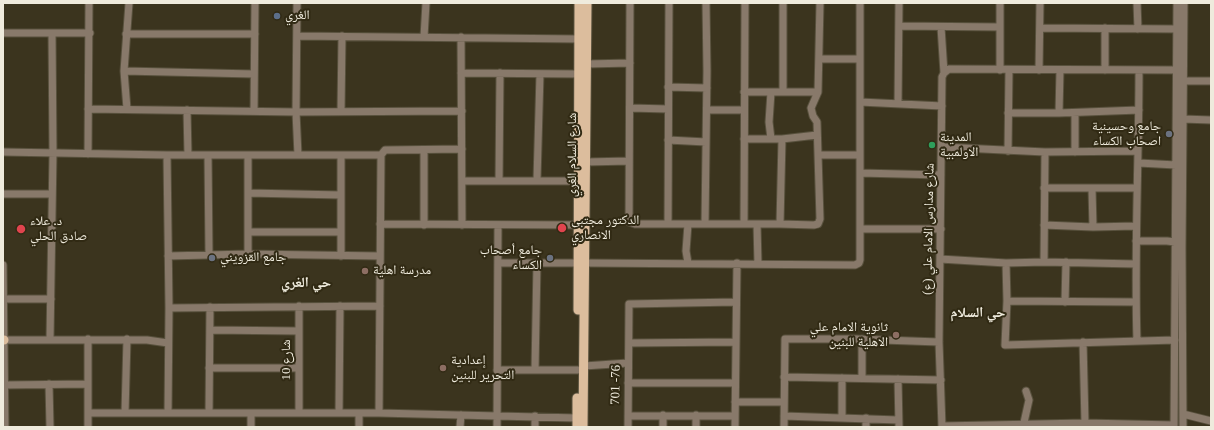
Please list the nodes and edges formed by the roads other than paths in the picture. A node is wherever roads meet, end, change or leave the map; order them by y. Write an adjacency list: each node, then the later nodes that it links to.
1 (89, 3): 28 (street)
2 (129, 3): 31 (street)
3 (255, 3): 32 (street)
4 (297, 3): 33 (street)
5 (426, 3): 35 (street)
6 (579, 3): 37 (main road, شارع السلام الغري)
7 (587, 3): 41 (main road, شارع السلام الغري)
8 (630, 3): 40 (street)
9 (669, 3): 58 (street)
10 (706, 3): 59 (street)
11 (744, 3): 60 (street)
12 (783, 3): 62 (street)
13 (820, 3): 38 (street)
14 (860, 3): 39 (street)
15 (899, 3): 21 (street)
16 (1000, 3): 23 (street)
17 (1040, 3): 24 (street)
18 (1137, 3): 26 (street)
19 (1177, 3): 27 (street)
20 (1184, 3): 56 (street)
21 (899, 26): 22 (street); 65 (street)
22 (940, 27): 23 (street); 52 (street, شارع مدارس الامام علي (ع))
23 (1000, 27): 42 (street)
24 (1040, 28): 25 (street); 44 (street)
25 (1105, 28): 26 (street); 46 (street)
26 (1138, 29): 27 (street)
27 (1177, 29): 48 (street)
28 (90, 32): 29 (street); 68 (street)
29 (52, 33): 30 (street); 99 (street)
30 (3, 34)
31 (126, 34): 32 (street); 49 (street)
32 (255, 34): 53 (street)
33 (297, 36): 34 (street); 78 (street)
34 (342, 36): 35 (street); 76 (street)
35 (424, 37): 36 (street)
36 (461, 37): 37 (street); 50 (street)
37 (579, 38): 55 (main road, شارع السلام الغري)
38 (819, 59): 39 (street); 63 (street)
39 (860, 59): 64 (street)
40 (630, 63): 41 (street); 67 (street)
41 (586, 64): 84 (main road, شارع السلام الغري)
42 (1000, 70): 43 (street); 52 (street)
43 (1009, 70): 44 (street); 79 (street)
44 (1039, 70): 45 (street)
45 (1060, 70): 46 (street); 81 (street)
46 (1105, 70): 47 (street)
47 (1138, 70): 48 (street); 74 (street)
48 (1177, 70): 113 (street)
49 (124, 71): 53 (street); 69 (street)
50 (461, 73): 51 (street); 77 (street)
51 (500, 73): 54 (street); 118 (street)
52 (944, 73): 66 (street, شارع مدارس الامام علي (ع))
53 (254, 74): 75 (street)
54 (540, 74): 55 (street); 116 (street)
55 (579, 74): 84 (main road, شارع السلام الغري)
56 (1183, 81): 57 (street); 82 (street)
57 (1211, 81)
58 (668, 87): 59 (street); 70 (street)
59 (707, 88): 72 (street)
60 (744, 92): 61 (street); 73 (street)
61 (771, 92): 62 (street); 87 (street)
62 (783, 92): 63 (street)
63 (818, 92): 85 (street)
64 (860, 102): 65 (street); 109 (street)
65 (898, 104): 66 (street)
66 (942, 106): 91 (street, شارع مدارس الامام علي (ع))
67 (630, 108): 70 (street); 110 (street)
68 (88, 109): 69 (street); 100 (street)
69 (127, 109): 71 (street)
70 (668, 109): 89 (street)
71 (188, 110): 75 (street); 102 (street)
72 (707, 110): 73 (street); 90 (street)
73 (744, 110): 86 (street)
74 (1139, 110): 80 (street); 95 (street)
75 (254, 111): 78 (street)
76 (341, 111): 77 (street); 78 (street)
77 (462, 111): 92 (street)
78 (296, 112): 105 (street)
79 (1008, 113): 81 (street); 94 (street)
80 (1075, 113): 81 (street); 98 (street)
81 (1059, 114)
82 (1183, 119): 83 (street); 217 (street)
83 (1211, 120)
84 (582, 124): 111 (main road, شارع السلام الغري); 119 (main road, شارع السلام الغري)
85 (817, 135): 88 (street); 108 (street)
86 (744, 139): 87 (street); 131 (street)
87 (771, 139): 88 (street)
88 (782, 139): 133 (street)
89 (668, 140): 90 (street); 128 (street)
90 (706, 142): 130 (street)
91 (942, 147): 94 (street); 115 (street, شارع مدارس الامام علي (ع))
92 (462, 149): 93 (street); 117 (street)
93 (424, 150): 107 (street); 134 (street)
94 (1008, 151): 97 (street)
95 (1138, 151): 98 (street); 112 (street)
96 (3, 152): 99 (street)
97 (1045, 152): 98 (street); 120 (street)
98 (1075, 152)
99 (53, 153): 100 (street); 125 (street)
100 (88, 154): 101 (street)
101 (167, 155): 102 (street); 149 (street)
102 (188, 155): 103 (street)
103 (208, 155): 104 (street); 147 (street)
104 (248, 155): 105 (street); 123 (street)
105 (298, 155): 106 (street)
106 (341, 155): 107 (street); 126 (street)
107 (381, 155): 127 (street)
108 (819, 155): 109 (street); 133 (street)
109 (860, 155): 114 (street)
110 (628, 161): 111 (street); 128 (street)
111 (586, 162): 157 (main road, شارع السلام الغري)
112 (1139, 163): 113 (street); 121 (street)
113 (1176, 165): 146 (street)
114 (860, 173): 115 (street); 141 (street)
115 (941, 175): 142 (street, شارع مدارس الامام علي (ع))
116 (537, 180): 118 (street); 119 (street)
117 (462, 181): 118 (street); 135 (street)
118 (499, 181)
119 (578, 181): 136 (main road, شارع السلام الغري)
120 (1044, 188): 122 (street); 137 (street)
121 (1137, 188): 122 (street); 139 (street)
122 (1092, 189): 140 (street)
123 (248, 193): 126 (street); 143 (street)
124 (3, 194): 125 (street)
125 (52, 194): 165 (street)
126 (341, 195): 144 (street)
127 (380, 224): 134 (street); 151 (street)
128 (668, 224): 129 (street)
129 (688, 224): 130 (street); 158 (street)
130 (705, 224): 131 (street)
131 (744, 224): 132 (street)
132 (757, 224): 133 (street); 161 (street)
133 (780, 224)
134 (424, 225): 135 (street)
135 (462, 225): 138 (street)
136 (579, 225): 138 (street); 157 (main road, شارع السلام الغري)
137 (1044, 225): 140 (street); 153 (street)
138 (498, 226): 155 (street)
139 (1136, 226): 140 (street); 145 (street)
140 (1093, 227)
141 (860, 228): 142 (street); 161 (street)
142 (941, 229): 152 (street, شارع مدارس الامام علي (ع))
143 (248, 232): 144 (street); 148 (street)
144 (341, 232): 150 (street)
145 (1136, 241): 146 (street); 162 (street)
146 (1175, 242): 182 (street)
147 (209, 254): 148 (street); 149 (street)
148 (248, 254): 150 (street)
149 (168, 256): 174 (street)
150 (341, 256): 151 (street)
151 (380, 256): 172 (street)
152 (940, 259): 160 (street); 185 (street, شارع مدارس الامام علي (ع))
153 (1044, 262): 154 (street); 160 (street)
154 (1066, 262): 162 (street); 168 (street)
155 (498, 263): 156 (street); 193 (street)
156 (537, 263): 157 (street); 194 (street)
157 (582, 263): 158 (street); 192 (main road, شارع السلام الغري)
158 (688, 263): 159 (street)
159 (737, 263): 161 (street); 167 (street)
160 (1006, 263): 166 (street)
161 (758, 264)
162 (1136, 264): 169 (street)
163 (3, 265): 164 (street)
164 (3, 299): 165 (street); 180 (street)
165 (51, 299): 177 (street)
166 (1007, 301): 168 (street); 186 (street)
167 (736, 302): 184 (street); 188 (street, 701 -76)
168 (1065, 302): 169 (street)
169 (1136, 302): 183 (street)
170 (299, 306): 171 (street); 173 (street); 176 (street, شارع 10)
171 (340, 306): 172 (street); 214 (street)
172 (380, 306): 216 (street)
173 (210, 307): 174 (street); 175 (street)
174 (169, 308): 187 (street)
175 (210, 330): 176 (street); 190 (street)
176 (299, 331): 191 (street, شارع 10)
177 (50, 339): 178 (street); 180 (street)
178 (88, 339): 181 (street); 203 (street)
179 (862, 339): 185 (street); 195 (street); 197 (street)
180 (3, 340): 204 (street)
181 (127, 340): 187 (street); 209 (street)
182 (1175, 340): 183 (street); 238 (street)
183 (1137, 341): 186 (street)
184 (736, 342): 188 (street); 201 (street)
185 (939, 342): 199 (street, شارع مدارس الامام علي (ع))
186 (1083, 342): 231 (street)
187 (168, 343): 210 (street)
188 (629, 343): 189 (street, 701 -76)
189 (628, 363): 192 (street); 200 (street, 701 -76)
190 (210, 368): 191 (street); 211 (street)
191 (299, 368): 213 (street, شارع 10)
192 (581, 368): 194 (street); 229 (main road, شارع السلام الغري); 247 (main road, شارع السلام الغري)
193 (497, 370): 194 (street); 220 (street)
194 (535, 370)
195 (784, 378): 196 (street); 207 (street)
196 (842, 378): 197 (street); 226 (street)
197 (862, 378): 198 (street)
198 (898, 379): 199 (street); 230 (street)
199 (941, 380): 234 (street, شارع مدارس الامام علي (ع))
200 (628, 383): 201 (street); 222 (street, 701 -76)
201 (735, 383): 206 (street)
202 (49, 384): 203 (street); 204 (street); 240 (street)
203 (88, 384): 208 (street)
204 (5, 385): 239 (street)
205 (1026, 391): 236 (street)
206 (735, 402): 207 (street); 224 (street)
207 (784, 402): 225 (street)
208 (88, 413): 209 (street); 241 (street)
209 (125, 413): 210 (street)
210 (168, 413): 211 (street)
211 (209, 413): 212 (street)
212 (251, 413): 213 (street); 242 (street)
213 (299, 413): 214 (street)
214 (339, 413): 215 (street)
215 (359, 413): 216 (street); 243 (street)
216 (379, 414): 218 (street)
217 (1183, 414): 228 (street); 254 (street)
218 (461, 415): 220 (street); 244 (street)
219 (696, 415): 223 (street); 224 (street); 250 (street)
220 (497, 416): 221 (street); 245 (street)
221 (535, 416): 229 (street); 246 (street)
222 (628, 416): 223 (street); 248 (street, 701 -76)
223 (663, 416): 249 (street)
224 (735, 416): 251 (street)
225 (784, 416): 226 (street); 252 (street)
226 (842, 417): 227 (street)
227 (866, 418): 230 (street); 253 (street)
228 (1211, 421)
229 (577, 422)
230 (898, 423)
231 (1085, 423): 232 (street); 233 (street)
232 (1060, 425): 236 (street)
233 (1099, 425): 237 (street)
234 (942, 426): 235 (street)
235 (984, 426): 236 (street)
236 (1023, 426)
237 (1136, 426): 238 (street)
238 (1174, 426)
239 (5, 427)
240 (50, 427)
241 (88, 427)
242 (251, 427)
243 (359, 427)
244 (460, 427)
245 (497, 427)
246 (535, 427)
247 (584, 427)
248 (628, 427)
249 (663, 427)
250 (696, 427)
251 (735, 427)
252 (784, 427)
253 (866, 427)
254 (1182, 427)

